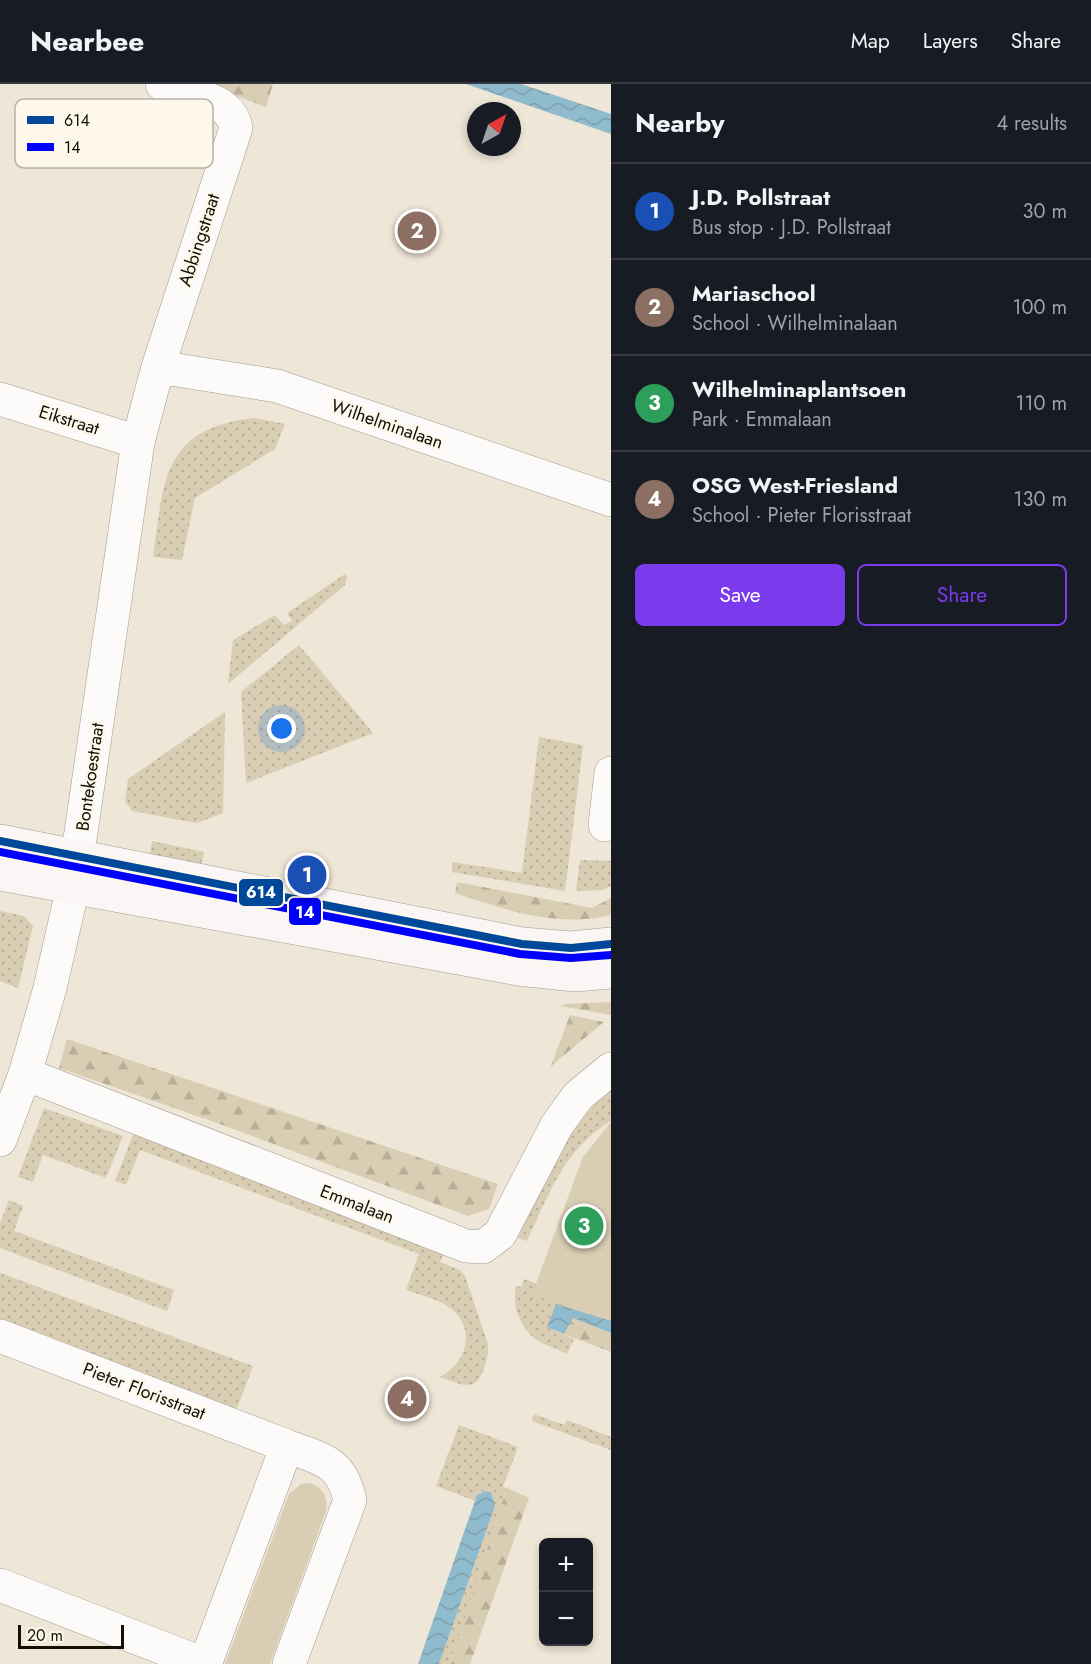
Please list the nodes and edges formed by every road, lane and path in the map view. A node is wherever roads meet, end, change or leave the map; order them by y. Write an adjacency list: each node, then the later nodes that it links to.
1 (162, 84): 2 (street, Abbingstraat)
2 (204, 99)
3 (213, 102): 4 (street, Abbingstraat)
4 (158, 367): 6 (street, Abbingstraat); 7 (street, Wilhelminalaan)
5 (0, 399): 6 (street, Eikstraat)
6 (138, 442): 11 (street, Bontekoestraat)
7 (611, 500)
8 (611, 772): 9 (street)
9 (605, 825)
10 (0, 841): 11 (street)
11 (78, 856): 13 (street, Bontekoestraat); 14 (street)
12 (0, 874): 13 (street)
13 (73, 888): 15 (street); 17 (street, Bontekoestraat)
14 (611, 944)
15 (611, 972)
16 (611, 1069): 17 (street, Emmalaan)
17 (25, 1074): 18 (street, Bontekoestraat)
18 (0, 1140)
19 (0, 1336): 20 (street, Pieter Florisstraat)
20 (287, 1446): 22 (street); 23 (street, Pieter Florisstraat)
21 (0, 1586): 22 (street)
22 (204, 1664)
23 (289, 1664)

